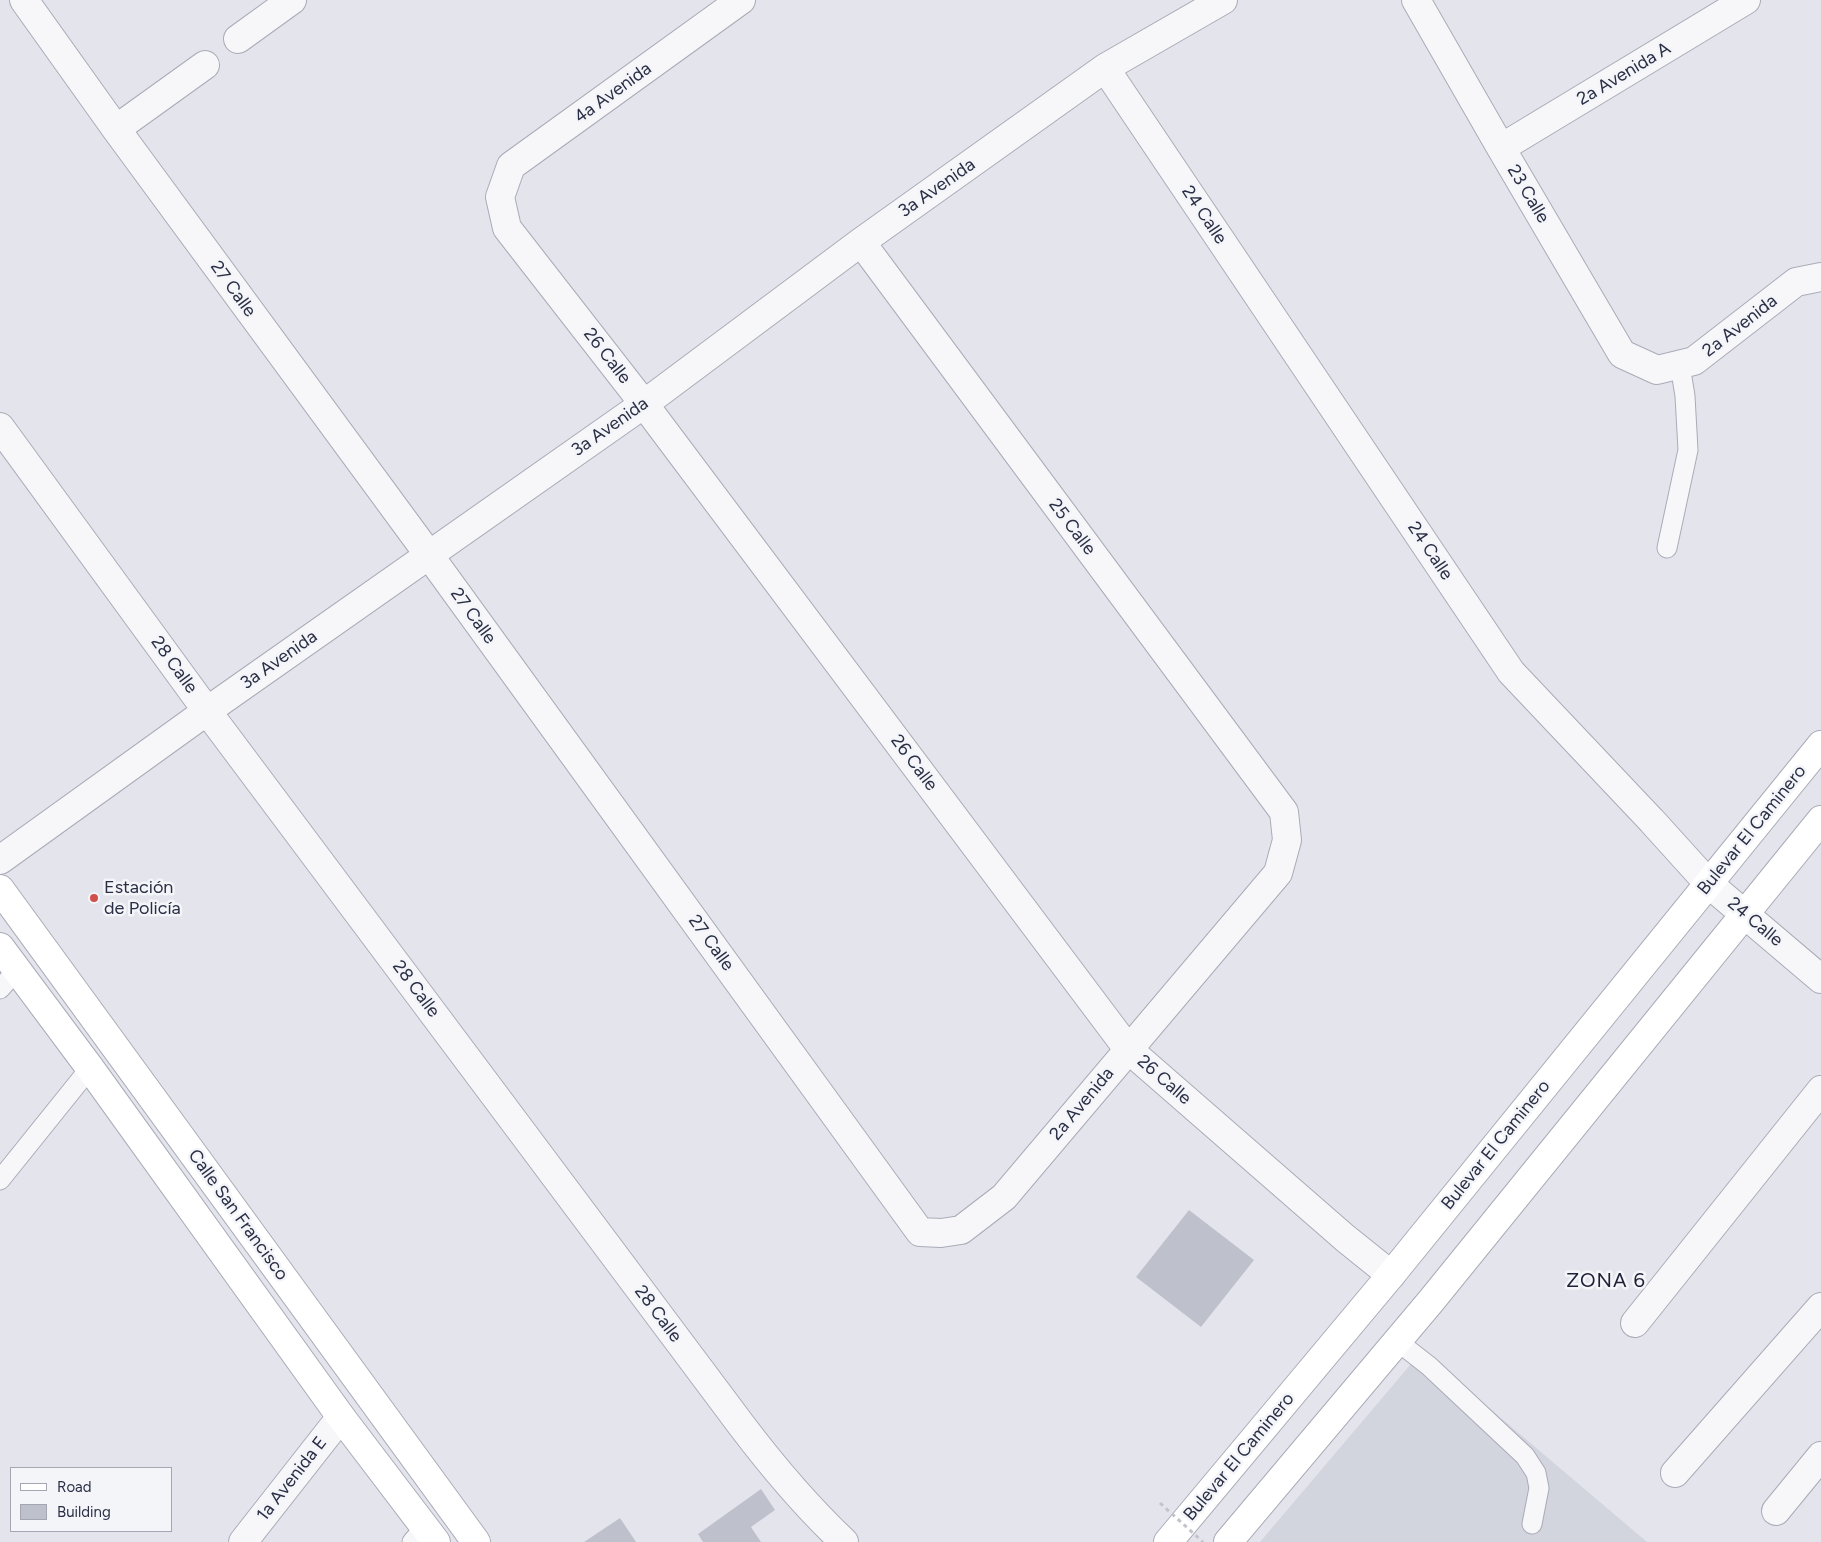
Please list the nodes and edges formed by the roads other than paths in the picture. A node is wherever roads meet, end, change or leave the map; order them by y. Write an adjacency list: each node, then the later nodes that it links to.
1 (24, 0): 10 (street, 27 Calle)
2 (292, 0): 7 (street)
3 (741, 0): 12 (street, 4a Avenida)
4 (1224, 0): 9 (street, 3a Avenida)
5 (1416, 0): 11 (street, 23 Calle)
6 (1746, 0): 11 (street, 2a Avenida A)
7 (238, 39)
8 (205, 65): 10 (street)
9 (1106, 68): 13 (street, 3a Avenida); 25 (street, 24 Calle)
10 (116, 129): 19 (street, 27 Calle)
11 (1501, 148): 15 (street, 23 Calle)
12 (500, 197): 16 (street, 26 Calle)
13 (861, 242): 16 (street, 3a Avenida); 22 (street, 25 Calle)
14 (1821, 277): 15 (street, 2a Avenida)
15 (1669, 368): 18 (lane)
16 (644, 404): 19 (street, 3a Avenida); 31 (street, 26 Calle)
17 (0, 426): 20 (street, 28 Calle)
18 (1667, 548)
19 (429, 555): 20 (street, 3a Avenida); 35 (street, 27 Calle)
20 (207, 711): 24 (street, 3a Avenida); 48 (street, 28 Calle)
21 (1821, 745): 25 (main road, Bulevar El Caminero)
22 (1284, 812): 31 (street, 2a Avenida)
23 (1821, 820): 27 (main road)
24 (0, 860)
25 (1709, 884): 27 (street, 24 Calle); 36 (main road, Bulevar El Caminero)
26 (0, 889): 47 (main road, Calle San Francisco)
27 (1746, 914): 29 (street, 24 Calle); 39 (main road)
28 (0, 947): 30 (main road, Calle San Francisco)
29 (1821, 979)
30 (8, 980): 32 (main road, Calle San Francisco)
31 (1128, 1049): 35 (street, 2a Avenida); 36 (street, 26 Calle)
32 (90, 1068): 34 (lane); 40 (main road, Calle San Francisco)
33 (1821, 1090): 38 (street)
34 (0, 1180)
35 (920, 1232)
36 (1391, 1275): 49 (main road, Bulevar El Caminero)
37 (1821, 1307): 42 (street)
38 (1635, 1323)
39 (1397, 1341): 44 (lane); 50 (main road)
40 (341, 1417): 45 (main road, Calle San Francisco); 46 (street, 1a Avenida E)
41 (1821, 1456): 43 (street)
42 (1675, 1473)
43 (1776, 1511)
44 (1532, 1524)
45 (424, 1537)
46 (243, 1542)
47 (476, 1542)
48 (844, 1542)
49 (1168, 1542)
50 (1228, 1542)

